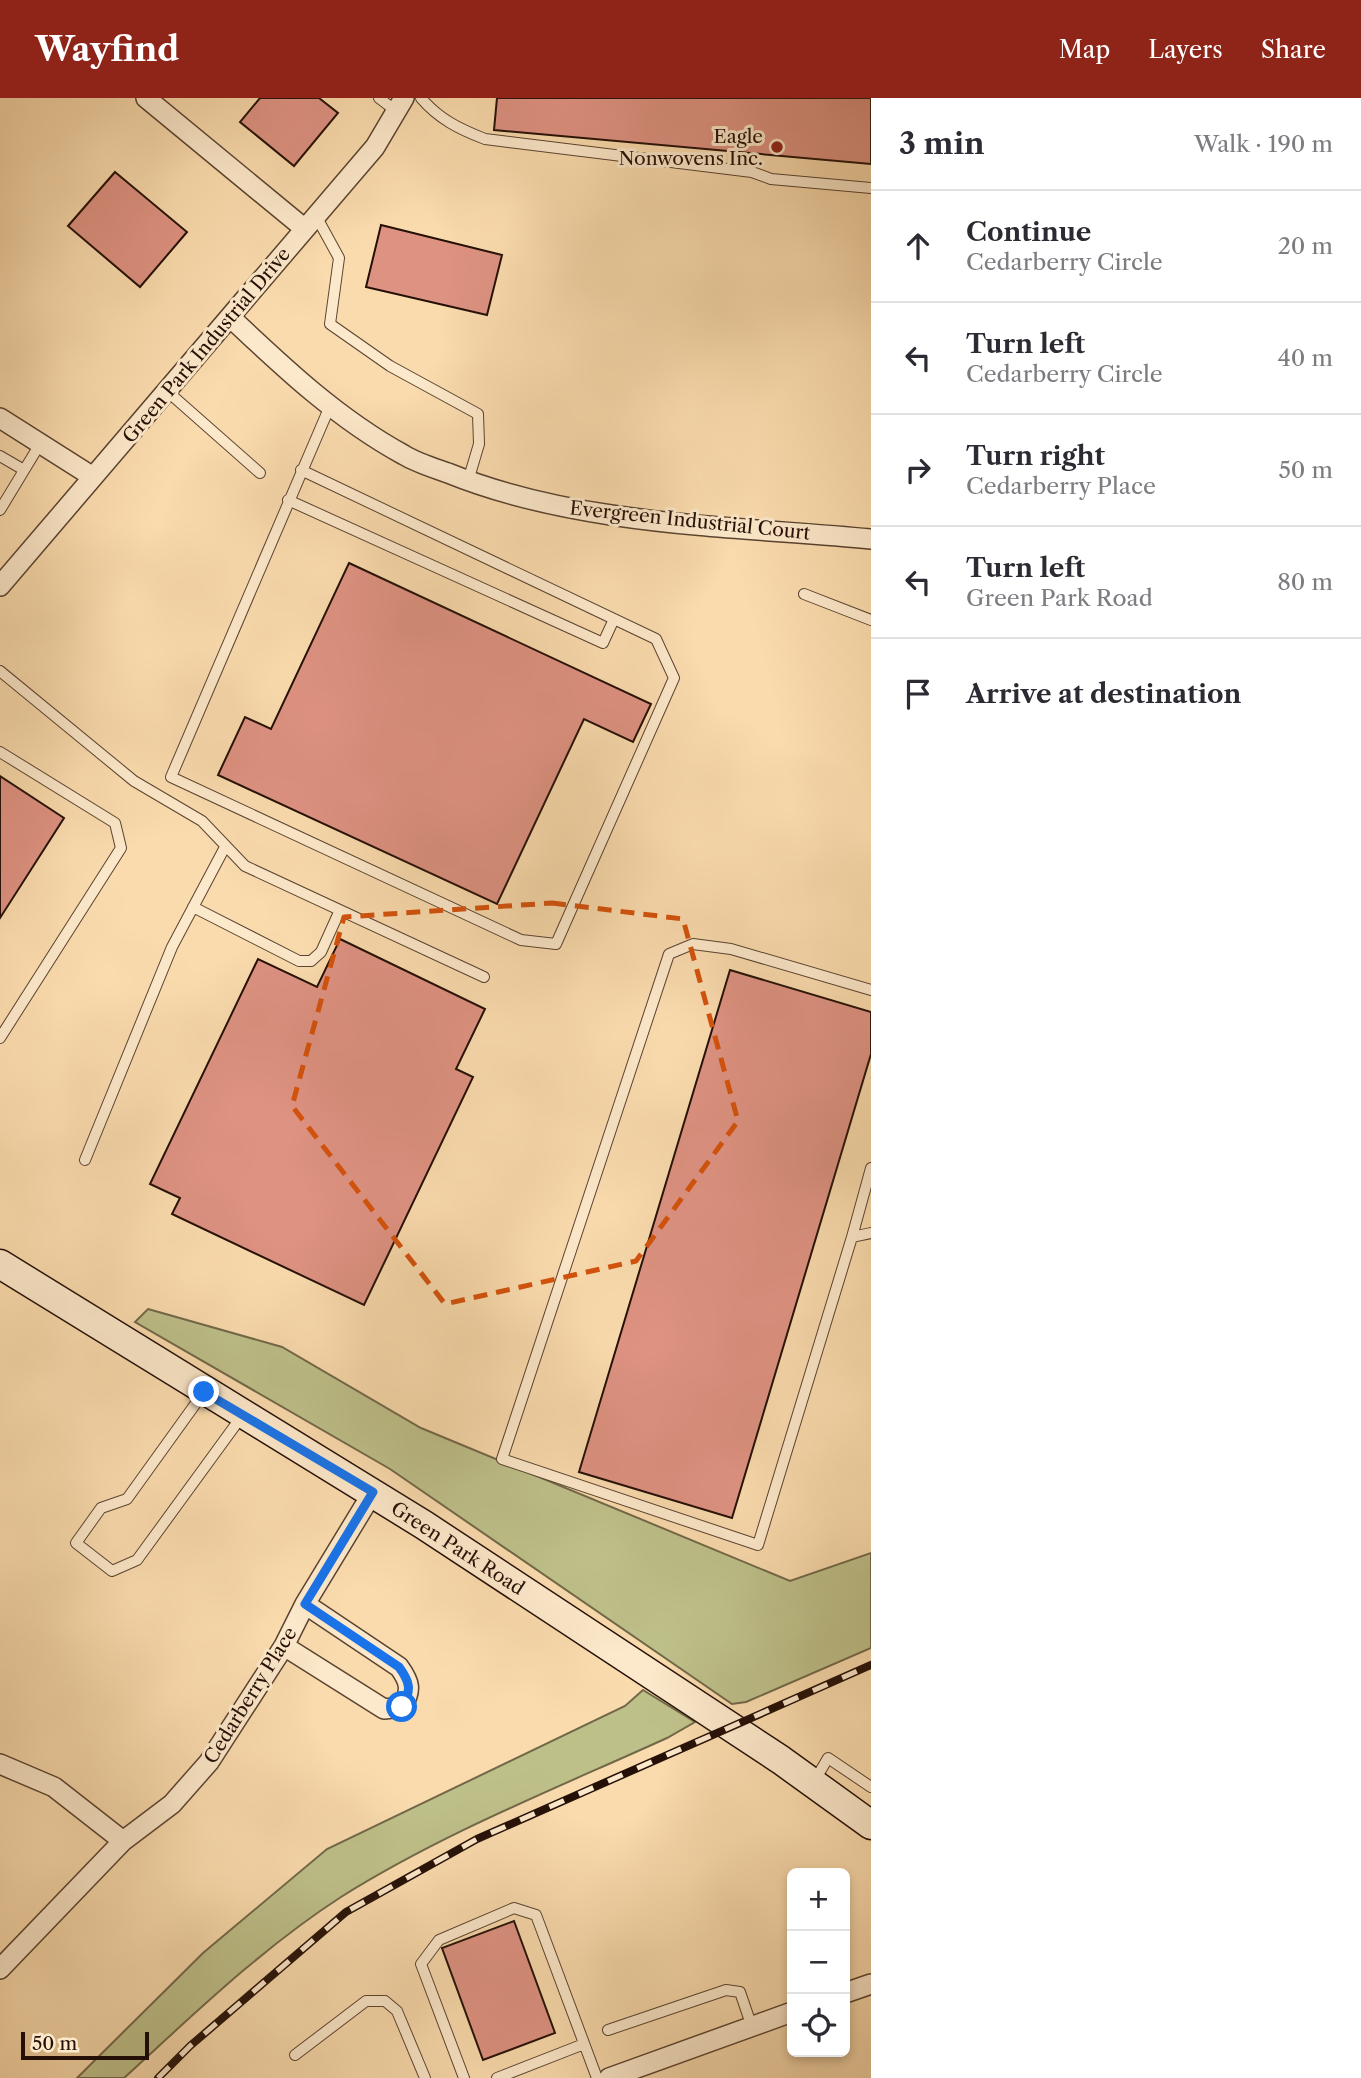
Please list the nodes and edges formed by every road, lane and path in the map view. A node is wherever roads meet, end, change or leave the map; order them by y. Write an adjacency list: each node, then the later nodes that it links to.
1 (146, 98): 6 (street)
2 (379, 98): 4 (lane)
3 (421, 98): 5 (lane)
4 (400, 105): 6 (street, Green Park Industrial Drive)
5 (871, 188)
6 (311, 222): 7 (street, Green Park Industrial Drive); 17 (lane)
7 (230, 317): 8 (street, Green Park Industrial Drive); 9 (street, Evergreen Industrial Court)
8 (167, 391): 15 (lane); 16 (street, Green Park Industrial Drive)
9 (330, 406): 14 (lane); 17 (street, Evergreen Industrial Court)
10 (0, 418): 11 (street)
11 (40, 444): 13 (lane); 16 (street)
12 (0, 456): 13 (lane)
13 (24, 470): 19 (lane)
14 (301, 470): 18 (lane); 23 (lane)
15 (260, 473)
16 (93, 477): 21 (street, Green Park Industrial Drive)
17 (468, 481): 20 (street, Evergreen Industrial Court)
18 (288, 500): 23 (lane); 23 (lane)
19 (0, 510)
20 (871, 539)
21 (0, 586)
22 (804, 594): 24 (lane)
23 (614, 619)
24 (871, 620)
25 (0, 671): 27 (lane)
26 (0, 752): 32 (lane)
27 (225, 847): 28 (lane); 29 (lane)
28 (194, 907): 29 (lane); 33 (lane)
29 (340, 910): 30 (lane)
30 (484, 977)
31 (871, 990): 36 (lane)
32 (0, 1038)
33 (85, 1160)
34 (871, 1168): 36 (lane)
35 (871, 1233): 36 (lane)
36 (852, 1237)
37 (0, 1264): 38 (street, Green Park Road)
38 (204, 1392): 39 (street, Green Park Road); 39 (lane)
39 (243, 1415): 40 (street, Green Park Road)
40 (373, 1492): 41 (street, Cedarberry Place); 44 (street, Green Park Road)
41 (305, 1604): 42 (street, Cedarberry Place); 42 (street)
42 (284, 1646): 47 (street, Cedarberry Place)
43 (0, 1764): 47 (street)
44 (813, 1784): 45 (lane); 46 (street, Green Park Road)
45 (871, 1787)
46 (871, 1825)
47 (123, 1842): 48 (street, Cedarberry Place)
48 (0, 1969)
49 (871, 1984): 50 (street)
50 (850, 1991)
51 (787, 2014): 52 (street)
52 (752, 2027): 53 (lane); 60 (street)
53 (608, 2030)
54 (584, 2044): 57 (lane); 58 (lane); 59 (lane)
55 (295, 2055): 56 (lane)
56 (425, 2078)
57 (464, 2078)
58 (497, 2078)
59 (597, 2078)
60 (609, 2078)

